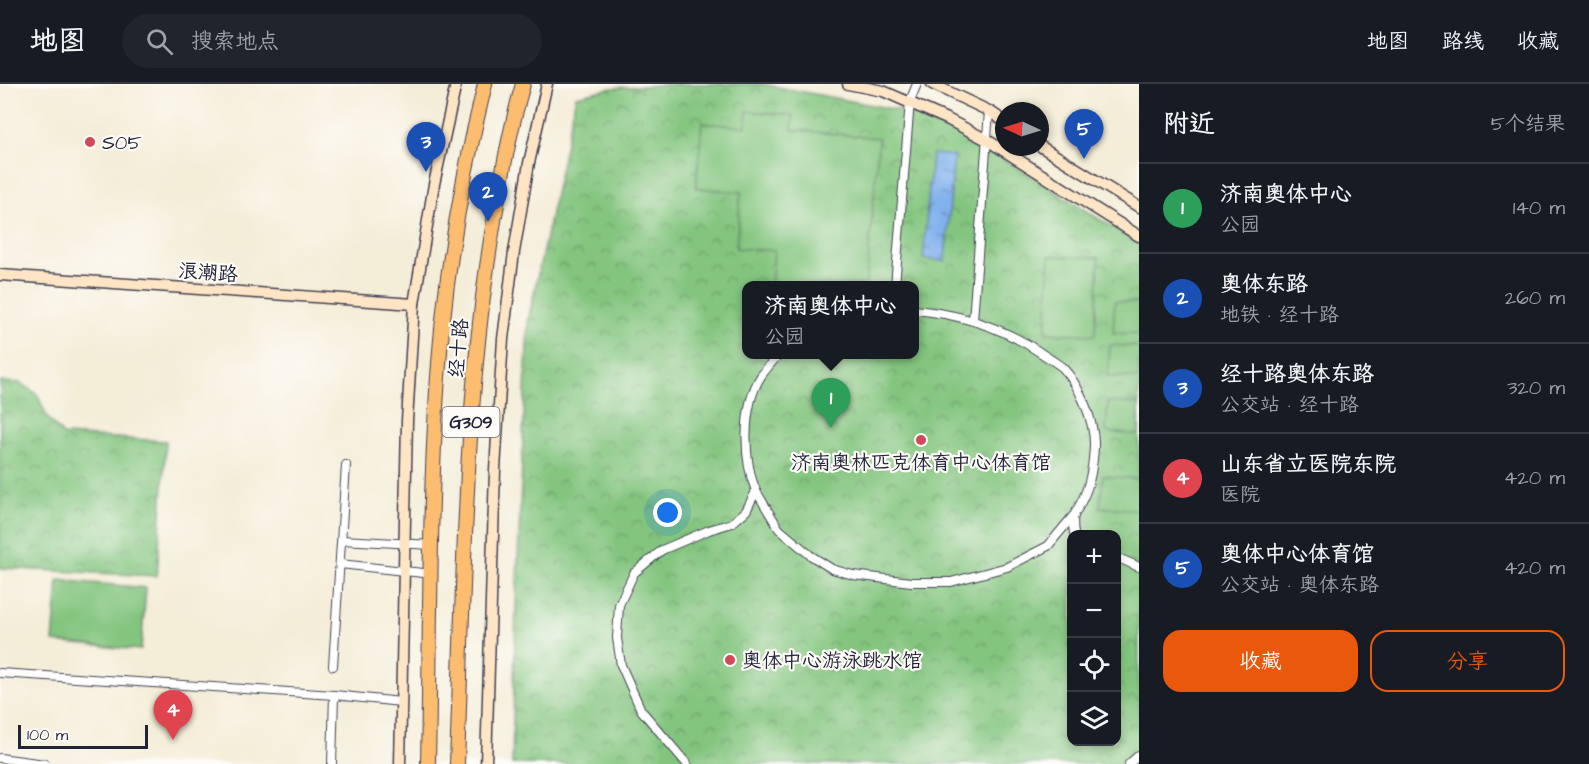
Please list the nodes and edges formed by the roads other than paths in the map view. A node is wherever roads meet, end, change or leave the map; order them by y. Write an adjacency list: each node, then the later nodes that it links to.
1 (456, 84): 17 (main road)
2 (485, 84): 27 (highway, 经十路 / G309)
3 (523, 84): 43 (highway, 经十路 / G309)
4 (547, 84): 44 (main road)
5 (848, 84): 8 (main road)
6 (917, 84): 8 (street)
7 (932, 84): 9 (main road)
8 (910, 101): 11 (main road); 16 (street)
9 (989, 111): 10 (main road); 11 (street)
10 (995, 115)
11 (987, 140): 14 (main road); 19 (street)
12 (1049, 152): 13 (main road)
13 (1139, 207)
14 (1139, 236)
15 (0, 275): 17 (main road, 浪潮路)
16 (895, 281)
17 (414, 304): 26 (main road)
18 (919, 310): 19 (street)
19 (973, 320): 23 (street)
20 (775, 359): 22 (street)
21 (346, 465): 25 (street)
22 (756, 491): 23 (street); 45 (street)
23 (1073, 516): 24 (street)
24 (1074, 530)
25 (342, 540): 26 (street); 29 (street)
26 (405, 544): 27 (street); 31 (main road)
27 (432, 545): 32 (highway, 经十路 / G309)
28 (1121, 558): 30 (street)
29 (340, 564): 31 (street); 33 (street)
30 (1139, 567)
31 (404, 572): 32 (street); 36 (main road)
32 (432, 574): 42 (highway, 经十路 / G309)
33 (333, 666)
34 (0, 673): 35 (street)
35 (334, 695): 36 (street); 40 (street)
36 (401, 702): 41 (main road)
37 (1139, 755): 46 (street)
38 (0, 758): 39 (street)
39 (45, 764)
40 (332, 764)
41 (400, 764)
42 (428, 764)
43 (457, 764)
44 (486, 764)
45 (687, 764)
46 (1129, 764)

